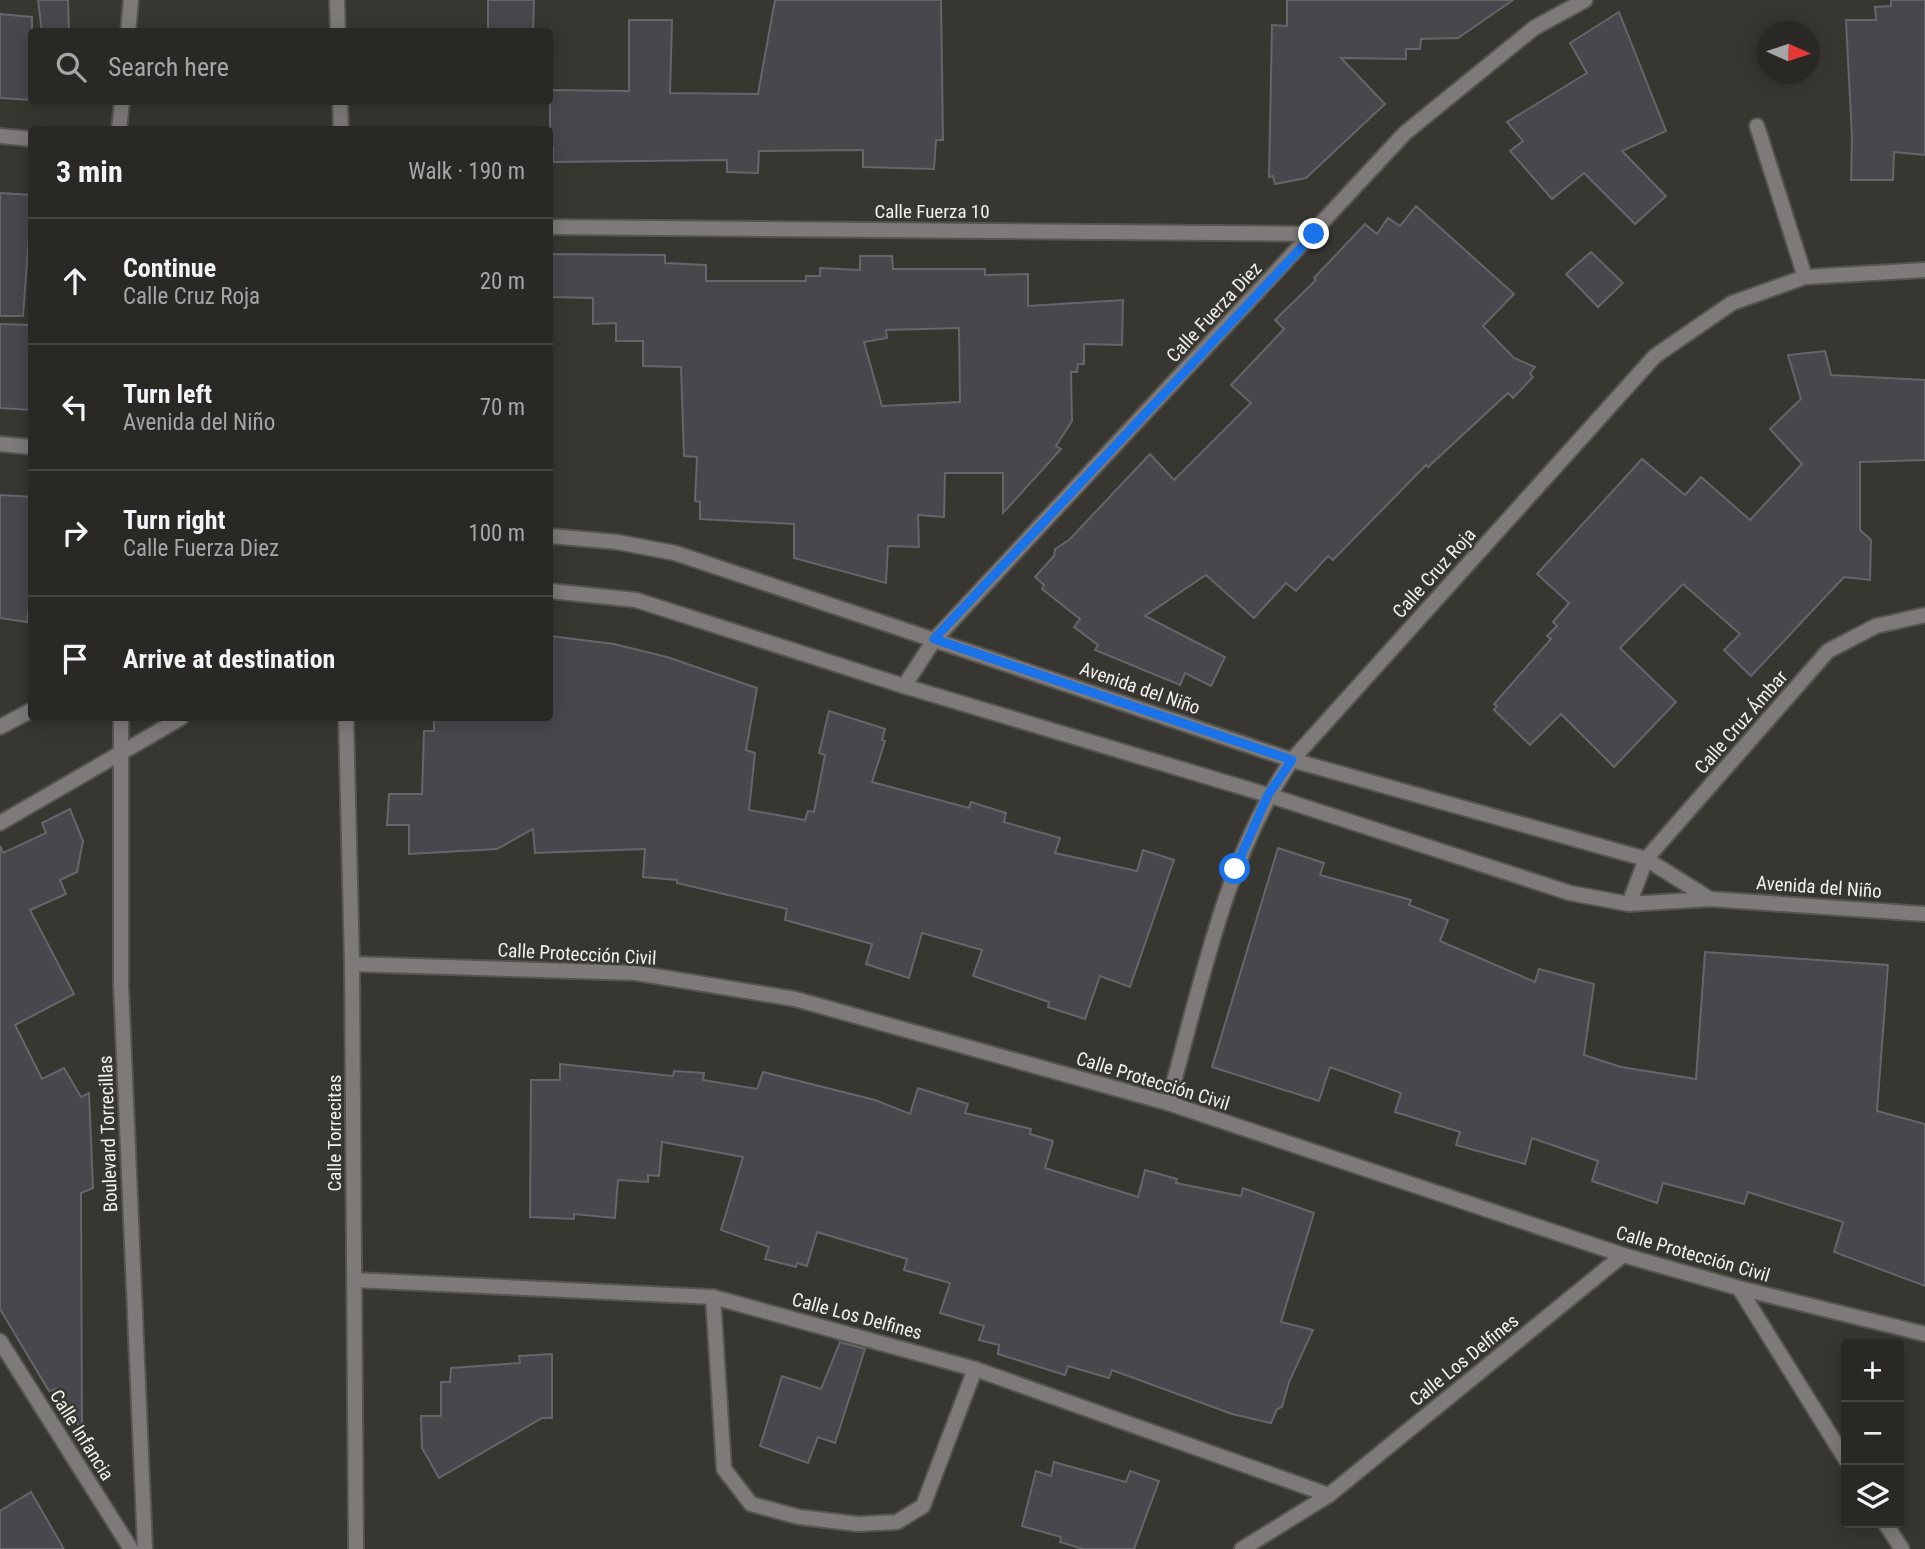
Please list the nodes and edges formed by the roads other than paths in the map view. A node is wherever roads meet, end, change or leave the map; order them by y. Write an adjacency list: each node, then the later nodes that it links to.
1 (131, 0): 4 (street)
2 (337, 0): 5 (street)
3 (1585, 0): 14 (street, Calle Fuerza Diez)
4 (128, 28)
5 (338, 28)
6 (122, 105): 8 (street)
7 (340, 105): 9 (street)
8 (119, 126)
9 (341, 126)
10 (1757, 126): 16 (street)
11 (0, 136): 12 (street)
12 (28, 138)
13 (553, 227): 14 (street, Calle Fuerza 10)
14 (1314, 234): 22 (street, Calle Fuerza Diez)
15 (1925, 270): 16 (street, Calle Cruz Roja)
16 (1805, 277): 30 (street, Calle Cruz Roja)
17 (0, 444): 18 (street)
18 (28, 447)
19 (553, 536): 22 (street, Avenida del Niño)
20 (553, 591): 23 (street, Avenida del Niño)
21 (1925, 615): 33 (street, Calle Cruz Ámbar)
22 (934, 639): 23 (street, Calle Fuerza Diez); 30 (street, Avenida del Niño)
23 (904, 686): 31 (street, Avenida del Niño)
24 (28, 712): 28 (street)
25 (121, 721): 29 (street, Boulevard Torrecillas)
26 (176, 721): 29 (street)
27 (346, 721): 37 (street, Calle Torrecitas)
28 (2, 724)
29 (119, 752): 32 (street); 50 (street, Boulevard Torrecillas)
30 (1292, 760): 31 (street, Calle Cruz Roja); 33 (street, Avenida del Niño)
31 (1268, 795): 35 (street, Avenida del Niño); 38 (street, Calle Cruz Roja)
32 (0, 823)
33 (1646, 859): 34 (street, Avenida del Niño); 35 (street, Calle Cruz Ámbar)
34 (1710, 899): 35 (street, Avenida del Niño); 36 (street, Avenida del Niño)
35 (1629, 904)
36 (1925, 914)
37 (352, 964): 38 (street, Calle Protección Civil); 40 (street, Calle Torrecitas)
38 (1168, 1103): 39 (street, Calle Protección Civil)
39 (1623, 1255): 41 (street, Calle Protección Civil); 47 (street, Calle Los Delfines)
40 (355, 1280): 42 (street, Calle Los Delfines); 51 (street, Calle Torrecitas)
41 (1739, 1288): 43 (street, Calle Protección Civil); 46 (street)
42 (713, 1297): 45 (street, Calle Los Delfines); 45 (street)
43 (1925, 1334)
44 (0, 1341): 49 (street, Calle Infancia)
45 (975, 1369): 47 (street, Calle Los Delfines)
46 (1841, 1452)
47 (1329, 1495): 52 (street, Calle Los Delfines)
48 (1888, 1528): 53 (street)
49 (131, 1549)
50 (145, 1549)
51 (356, 1549)
52 (1242, 1549)
53 (1902, 1549)

